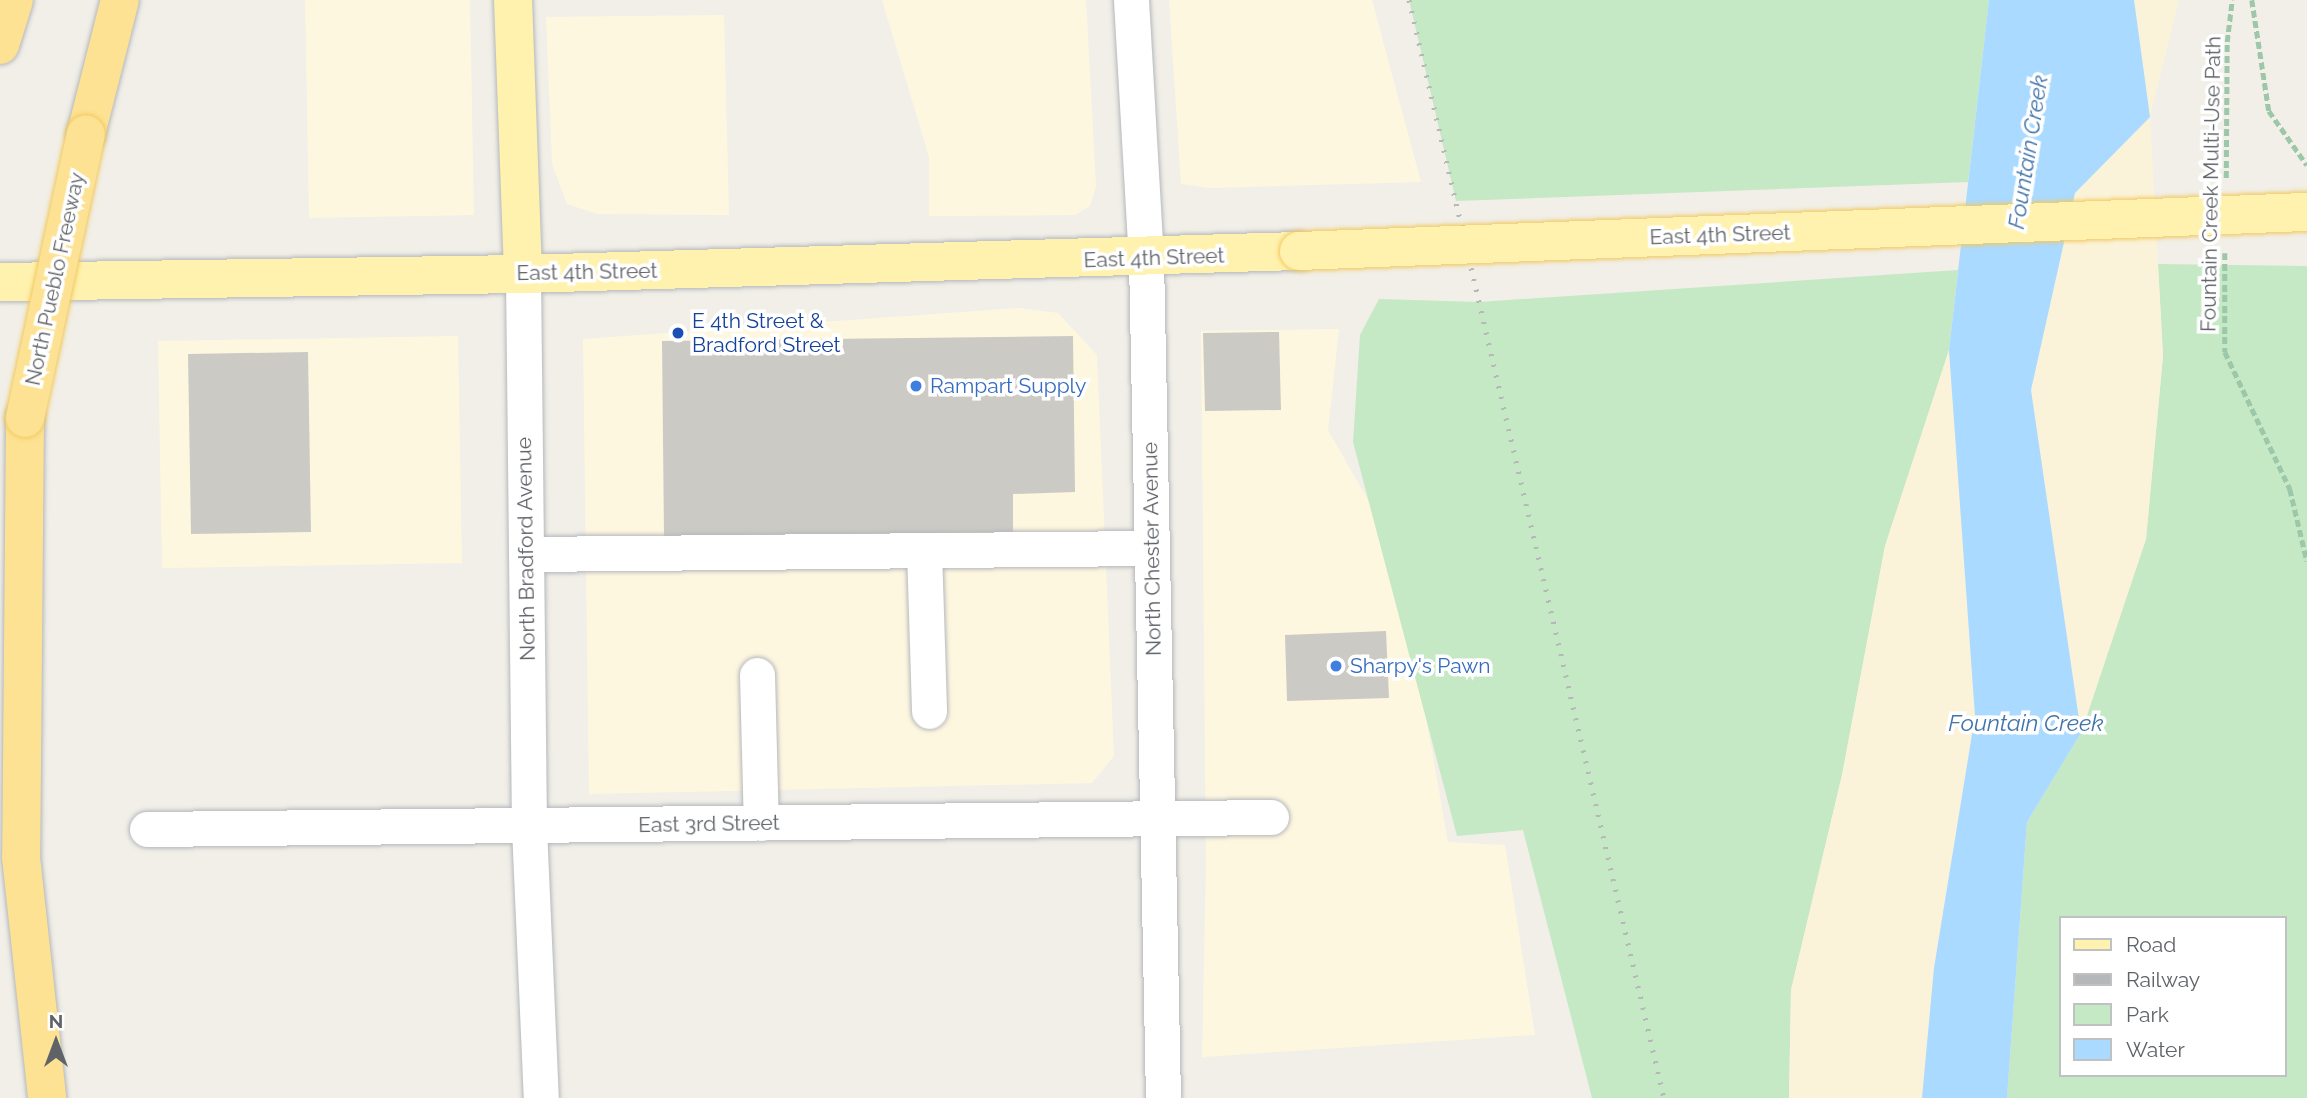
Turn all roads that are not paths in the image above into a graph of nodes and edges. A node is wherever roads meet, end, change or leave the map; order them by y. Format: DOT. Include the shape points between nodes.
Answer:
graph roads {
  1 [pos="14,0"];
  2 [pos="120,0"];
  3 [pos="513,0"];
  4 [pos="1131,0"];
  5 [pos="0,45"];
  6 [pos="2307,212"];
  7 [pos="1146,259"];
  8 [pos="523,274"];
  9 [pos="0,282"];
  10 [pos="25,418"];
  11 [pos="1152,548"];
  12 [pos="924,550"];
  13 [pos="526,554"];
  14 [pos="0,561"];
  15 [pos="757,674"];
  16 [pos="929,711"];
  17 [pos="1158,817"];
  18 [pos="1271,817"];
  19 [pos="761,823"];
  20 [pos="529,827"];
  21 [pos="147,829"];
  22 [pos="47,1098"];
  23 [pos="541,1098"];
  24 [pos="1163,1098"];
  1 -- 5 [label="highway"];
  2 -- 10 [label="highway, North Pueblo Freeway, bridge"];
  3 -- 8 [label="main road, North Bradford Avenue"];
  4 -- 7 [label="street, North Chester Avenue"];
  6 -- 7 [label="main road, East 4th Street, bridge"];
  7 -- 8 [label="main road, East 4th Street"];
  7 -- 11 [label="street, North Chester Avenue"];
  8 -- 9 [label="main road, East 4th Street"];
  8 -- 13 [label="street, North Bradford Avenue"];
  10 -- 14 [label="highway, North Pueblo Freeway"];
  10 -- 22 [label="highway" via="21,857"];
  11 -- 12 [label="street"];
  11 -- 17 [label="street, North Chester Avenue"];
  12 -- 13 [label="street"];
  12 -- 16 [label="street"];
  13 -- 20 [label="street, North Bradford Avenue"];
  15 -- 19 [label="street"];
  17 -- 18 [label="street, East 3rd Street"];
  17 -- 19 [label="street, East 3rd Street"];
  17 -- 24 [label="street, North Chester Avenue"];
  19 -- 20 [label="street, East 3rd Street"];
  20 -- 21 [label="street, East 3rd Street"];
  20 -- 23 [label="street, North Bradford Avenue"];
}
